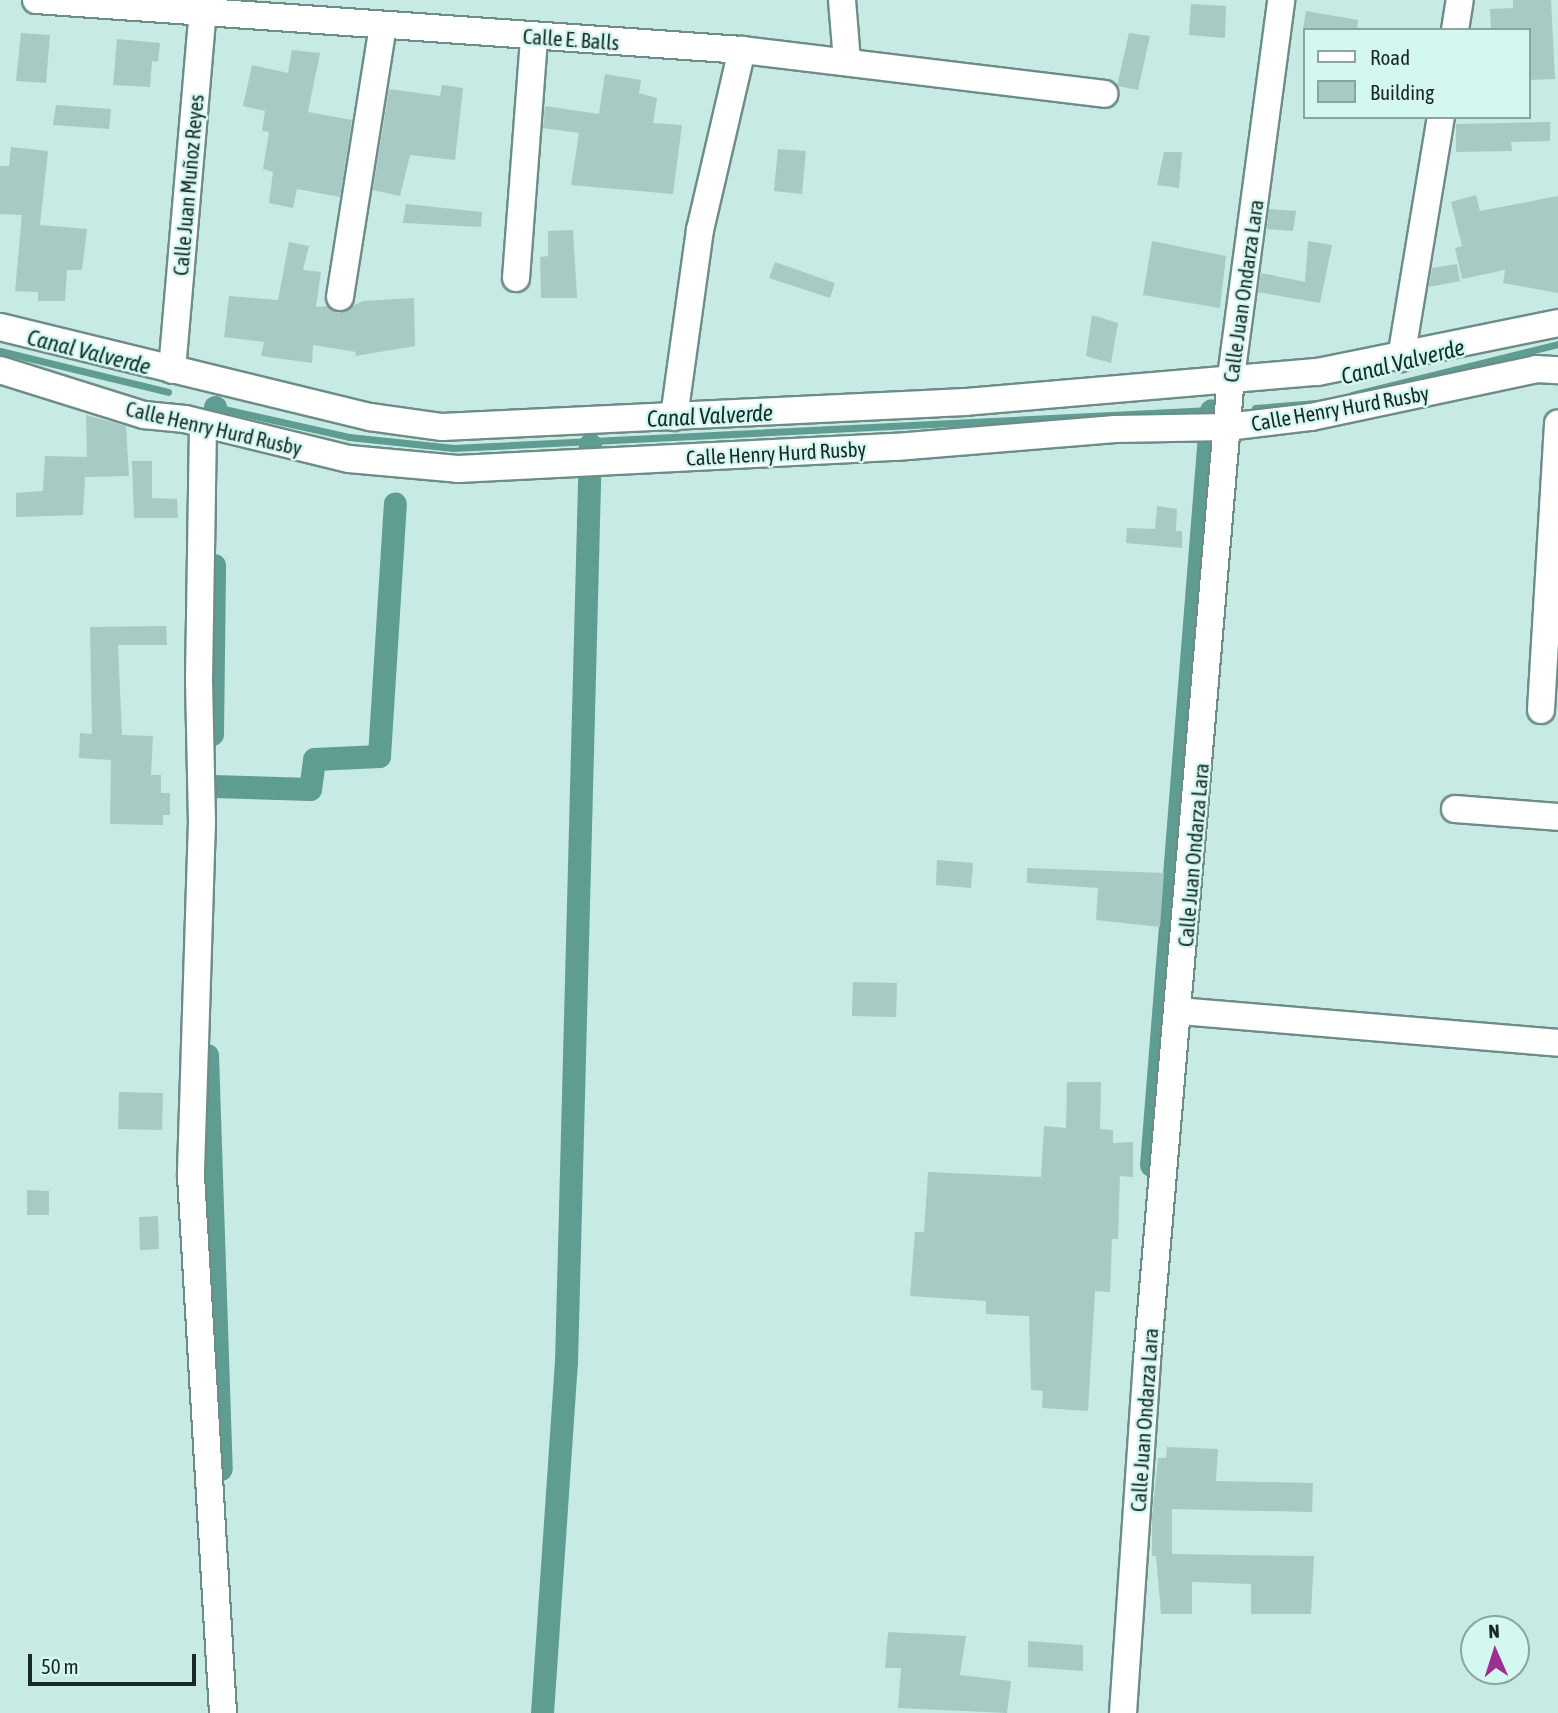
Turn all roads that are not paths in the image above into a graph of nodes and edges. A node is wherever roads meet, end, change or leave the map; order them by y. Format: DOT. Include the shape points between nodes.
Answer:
graph roads {
  1 [pos="36,0"];
  2 [pos="842,0"];
  3 [pos="1281,0"];
  4 [pos="1460,0"];
  5 [pos="203,5"];
  6 [pos="383,25"];
  7 [pos="1455,28"];
  8 [pos="534,37"];
  9 [pos="742,50"];
  10 [pos="847,61"];
  11 [pos="1104,94"];
  12 [pos="1441,119"];
  13 [pos="516,278"];
  14 [pos="340,297"];
  15 [pos="1558,323"];
  16 [pos="0,327"];
  17 [pos="1401,358"];
  18 [pos="0,370"];
  19 [pos="1558,370"];
  20 [pos="183,373"];
  21 [pos="1231,377"];
  22 [pos="674,417"];
  23 [pos="194,422"];
  24 [pos="1558,424"];
  25 [pos="1227,427"];
  26 [pos="1541,710"];
  27 [pos="1455,809"];
  28 [pos="1558,817"];
  29 [pos="1179,1011"];
  30 [pos="1558,1043"];
  31 [pos="223,1713"];
  32 [pos="1123,1713"];
  1 -- 5 [label="street, Calle E. Balls"];
  2 -- 10 [label="street"];
  3 -- 21 [label="street, Calle Juan Ondarza Lara"];
  4 -- 7 [label="street"];
  5 -- 6 [label="street, Calle E. Balls"];
  5 -- 20 [label="street, Calle Juan Muñoz Reyes"];
  6 -- 8 [label="street, Calle E. Balls"];
  6 -- 14 [label="street"];
  8 -- 9 [label="street, Calle E. Balls"];
  8 -- 13 [label="street"];
  9 -- 10 [label="street, Calle E. Balls"];
  9 -- 22 [label="street" via="700,230"];
  10 -- 11 [label="street, Calle E. Balls"];
  12 -- 17 [label="street"];
  15 -- 17 [label="street, Calle Henry Hurd Rusby"];
  16 -- 20 [label="street, Calle Henry Hurd Rusby"];
  17 -- 21 [label="street, Calle Henry Hurd Rusby" via="1318,372"];
  18 -- 23 [label="street, Calle Henry Hurd Rusby" via="144,415"];
  19 -- 25 [label="street, Calle Henry Hurd Rusby" via="1536,369 1311,418"];
  20 -- 22 [label="street, Calle Henry Hurd Rusby" via="370,417 442,427"];
  20 -- 23 [label="street, Calle Juan Muñoz Reyes"];
  21 -- 22 [label="street, Calle Henry Hurd Rusby" via="965,402"];
  21 -- 25 [label="street, Calle Juan Ondarza Lara"];
  23 -- 25 [label="street, Calle Henry Hurd Rusby" via="349,459 458,468 896,447 1115,429"];
  23 -- 31 [label="street, Calle Juan Muñoz Reyes" via="202,821 191,1176"];
  24 -- 26 [label="street"];
  25 -- 29 [label="street, Calle Juan Ondarza Lara"];
  27 -- 28 [label="street"];
  29 -- 30 [label="street"];
  29 -- 32 [label="street, Calle Juan Ondarza Lara" via="1147,1360"];
}
